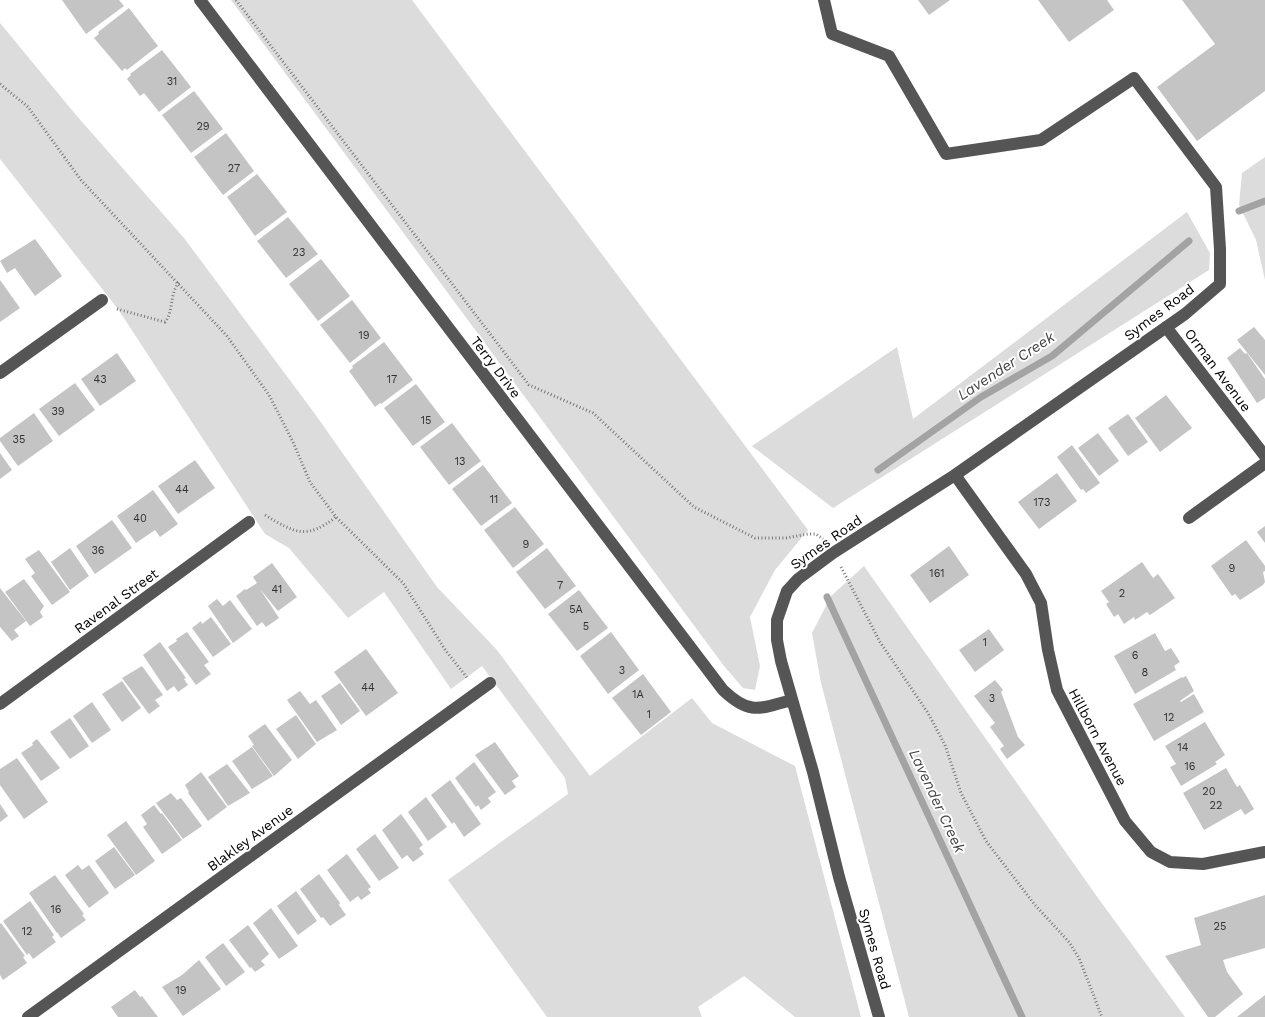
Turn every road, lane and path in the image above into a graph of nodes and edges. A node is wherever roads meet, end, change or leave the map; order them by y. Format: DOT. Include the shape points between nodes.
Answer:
graph roads {
  1 [pos="200,0"];
  2 [pos="236,0"];
  3 [pos="824,0"];
  4 [pos="0,84"];
  5 [pos="178,282"];
  6 [pos="106,302"];
  7 [pos="1166,327"];
  8 [pos="0,373"];
  9 [pos="1265,456"];
  10 [pos="1265,462"];
  11 [pos="955,474"];
  12 [pos="263,514"];
  13 [pos="336,517"];
  14 [pos="1189,518"];
  15 [pos="249,522"];
  16 [pos="827,544"];
  17 [pos="839,563"];
  18 [pos="490,683"];
  19 [pos="478,691"];
  20 [pos="792,700"];
  21 [pos="0,704"];
  22 [pos="1265,852"];
  23 [pos="28,1017"];
  24 [pos="879,1017"];
  25 [pos="1102,1017"];
  1 -- 20 [label="street, Terry Drive" via="723,690 736,703 752,708"];
  2 -- 16 [label="path" via="528,385 593,413 694,507 755,538 816,534"];
  3 -- 7 [label="street, Symes Road" via="832,34 889,56 946,154 1041,140 1134,78 1216,187 1220,284"];
  4 -- 5 [label="path" via="28,108 82,180"];
  5 -- 6 [label="path" via="173,289 169,317 165,322 118,310"];
  5 -- 13 [label="path" via="227,336 268,396 310,482"];
  6 -- 8 [label="street"];
  7 -- 9 [label="street, Orman Avenue"];
  7 -- 11 [label="street, Symes Road"];
  10 -- 14 [label="street"];
  11 -- 20 [label="street, Symes Road" via="833,553 787,591 777,620 777,640"];
  11 -- 22 [label="street, Hillborn Avenue" via="1026,574 1041,602 1057,690 1125,821 1151,852 1170,862 1203,864"];
  12 -- 13 [label="path" via="284,526 311,532"];
  13 -- 19 [label="path" via="403,582 446,651"];
  15 -- 21 [label="street, Ravenal Street"];
  17 -- 25 [label="path" via="880,642 928,713 945,745 961,793 986,841 1069,942 1079,958"];
  18 -- 19 [label="street, Blakley Avenue"];
  19 -- 23 [label="street, Blakley Avenue"];
  20 -- 24 [label="street, Symes Road"];
}
